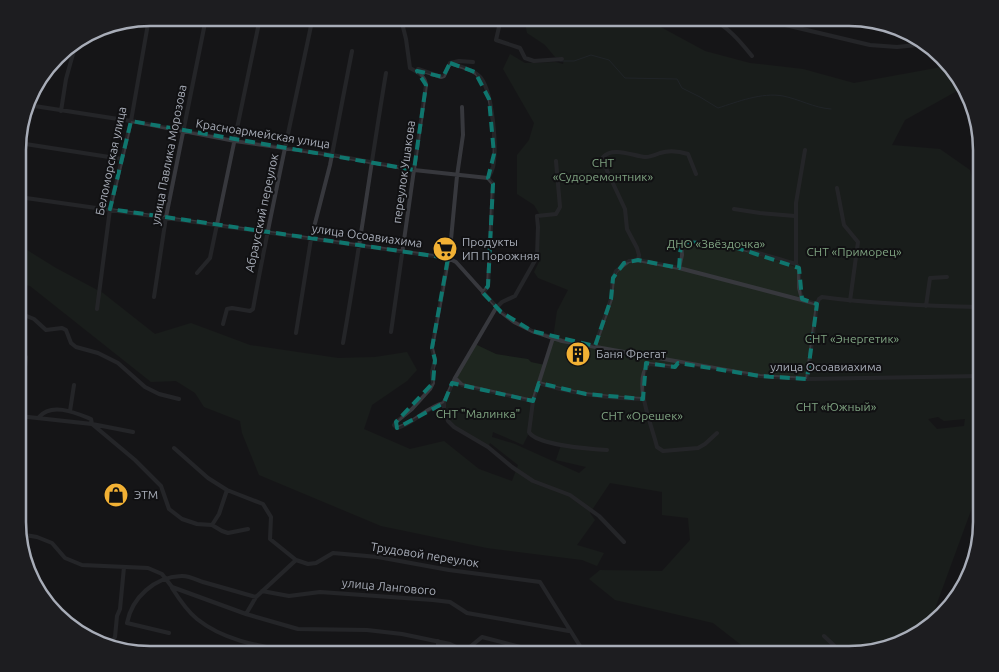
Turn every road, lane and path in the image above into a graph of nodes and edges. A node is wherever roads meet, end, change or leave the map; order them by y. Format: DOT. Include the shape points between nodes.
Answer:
graph roads {
  1 [pos="499,26"];
  2 [pos="725,26"];
  3 [pos="790,26"];
  4 [pos="147,27"];
  5 [pos="205,27"];
  6 [pos="258,27"];
  7 [pos="311,27"];
  8 [pos="403,27"];
  9 [pos="915,45"];
  10 [pos="352,51"];
  11 [pos="73,53"];
  12 [pos="752,56"];
  13 [pos="562,59"];
  14 [pos="473,62"];
  15 [pos="450,63"];
  16 [pos="417,71"];
  17 [pos="386,73"];
  18 [pos="34,107"];
  19 [pos="462,107"];
  20 [pos="61,111"];
  21 [pos="131,121"];
  22 [pos="182,130"];
  23 [pos="235,140"];
  24 [pos="26,144"];
  25 [pos="286,148"];
  26 [pos="805,150"];
  27 [pos="332,155"];
  28 [pos="122,159"];
  29 [pos="556,161"];
  30 [pos="371,162"];
  31 [pos="414,170"];
  32 [pos="696,174"];
  33 [pos="457,176"];
  34 [pos="488,178"];
  35 [pos="837,188"];
  36 [pos="26,198"];
  37 [pos="110,209"];
  38 [pos="734,209"];
  39 [pos="795,216"];
  40 [pos="166,217"];
  41 [pos="216,226"];
  42 [pos="267,232"];
  43 [pos="311,239"];
  44 [pos="360,246"];
  45 [pos="404,252"];
  46 [pos="448,258"];
  47 [pos="638,260"];
  48 [pos="796,264"];
  49 [pos="679,268"];
  50 [pos="197,272"];
  51 [pos="947,276"];
  52 [pos="483,294"];
  53 [pos="154,297"];
  54 [pos="802,299"];
  55 [pos="850,301"];
  56 [pos="817,304"];
  57 [pos="926,306"];
  58 [pos="972,307"];
  59 [pos="496,308"];
  60 [pos="97,309"];
  61 [pos="26,316"];
  62 [pos="223,324"];
  63 [pos="391,332"];
  64 [pos="296,333"];
  65 [pos="553,338"];
  66 [pos="343,343"];
  67 [pos="595,346"];
  68 [pos="678,363"];
  69 [pos="972,376"];
  70 [pos="455,378"];
  71 [pos="807,379"];
  72 [pos="539,383"];
  73 [pos="74,385"];
  74 [pos="179,399"];
  75 [pos="643,400"];
  76 [pos="533,401"];
  77 [pos="444,403"];
  78 [pos="70,411"];
  79 [pos="26,416"];
  80 [pos="39,417"];
  81 [pos="92,424"];
  82 [pos="133,432"];
  83 [pos="717,433"];
  84 [pos="174,448"];
  85 [pos="607,450"];
  86 [pos="227,490"];
  87 [pos="212,525"];
  88 [pos="248,529"];
  89 [pos="27,535"];
  90 [pos="624,542"];
  91 [pos="296,560"];
  92 [pos="124,567"];
  93 [pos="165,579"];
  94 [pos="172,588"];
  95 [pos="262,590"];
  96 [pos="256,597"];
  97 [pos="246,614"];
  98 [pos="570,631"];
  99 [pos="169,633"];
  100 [pos="824,636"];
  101 [pos="113,640"];
  102 [pos="438,641"];
  103 [pos="515,645"];
  104 [pos="579,645"];
  105 [pos="834,645"];
  106 [pos="262,646"];
  107 [pos="438,646"];
  108 [pos="453,646"];
  109 [pos="472,646"];
  1 -- 13 [label="street" via="496,40 520,48 525,58"];
  2 -- 12 [label="street"];
  3 -- 9 [label="street" via="870,45"];
  4 -- 21 [label="street, Беломорская улица"];
  5 -- 22 [label="street, улица Павлика Морозова"];
  6 -- 23 [label="street"];
  7 -- 25 [label="street, Абраусский переулок"];
  8 -- 16 [label="street, переулок Ушакова" via="410,68"];
  10 -- 27 [label="street"];
  11 -- 20 [label="street"];
  14 -- 15 [label="street"];
  15 -- 16 [label="street" via="441,77"];
  15 -- 34 [label="street" via="475,72 486,88 494,128 493,168"];
  16 -- 31 [label="street, переулок Ушакова" via="426,85"];
  17 -- 30 [label="street"];
  18 -- 20 [label="street, Красноармейская улица"];
  19 -- 33 [label="street" via="463,136"];
  20 -- 21 [label="street, Красноармейская улица"];
  21 -- 22 [label="street, Красноармейская улица"];
  21 -- 28 [label="street, Беломорская улица"];
  22 -- 23 [label="street, Красноармейская улица"];
  22 -- 40 [label="street, улица Павлика Морозова"];
  23 -- 25 [label="street, Красноармейская улица"];
  23 -- 41 [label="street"];
  24 -- 28 [label="street"];
  25 -- 27 [label="street, Красноармейская улица"];
  25 -- 42 [label="street, Абраусский переулок"];
  26 -- 39 [label="street"];
  27 -- 30 [label="street, Красноармейская улица"];
  27 -- 43 [label="street"];
  28 -- 37 [label="street, Беломорская улица"];
  29 -- 59 [label="street" via="560,207 556,214 537,216 537,257 515,296"];
  30 -- 31 [label="street, Красноармейская улица"];
  30 -- 44 [label="street"];
  31 -- 33 [label="street, Красноармейская улица"];
  31 -- 45 [label="street, переулок Ушакова"];
  32 -- 47 [label="street" via="688,154 680,151 652,157 616,152 603,156 602,162 625,210 627,229 640,254"];
  33 -- 34 [label="street, Красноармейская улица"];
  33 -- 46 [label="street"];
  34 -- 52 [label="street" via="493,184 488,286"];
  35 -- 55 [label="street" via="844,225 858,242"];
  36 -- 37 [label="street, улица Осоавиахима"];
  37 -- 40 [label="street, улица Осоавиахима"];
  37 -- 60 [label="street, Беломорская улица"];
  38 -- 39 [label="street"];
  39 -- 48 [label="street"];
  40 -- 41 [label="street, улица Осоавиахима"];
  40 -- 53 [label="street, улица Павлика Морозова"];
  41 -- 42 [label="street, улица Осоавиахима"];
  41 -- 50 [label="street" via="210,258"];
  42 -- 43 [label="street, улица Осоавиахима"];
  42 -- 62 [label="street, Абраусский переулок" via="253,309 227,310"];
  43 -- 44 [label="street, улица Осоавиахима"];
  43 -- 64 [label="street"];
  44 -- 45 [label="street, улица Осоавиахима"];
  44 -- 66 [label="street"];
  45 -- 46 [label="street, улица Осоавиахима"];
  45 -- 63 [label="street, переулок Ушакова"];
  46 -- 52 [label="street, улица Осоавиахима" via="456,262"];
  46 -- 77 [label="street" via="432,348 435,360 433,383 394,425 397,428 403,426"];
  47 -- 49 [label="street"];
  47 -- 67 [label="street" via="624,263 616,271 611,299"];
  48 -- 49 [label="street" via="710,241 682,242"];
  48 -- 54 [label="street"];
  49 -- 54 [label="street"];
  51 -- 57 [label="street" via="930,278"];
  52 -- 59 [label="street, улица Осоавиахима"];
  54 -- 56 [label="street"];
  55 -- 56 [label="street" via="822,297"];
  55 -- 57 [label="street"];
  56 -- 71 [label="street"];
  57 -- 58 [label="street"];
  59 -- 65 [label="street, улица Осоавиахима" via="514,322"];
  59 -- 70 [label="street"];
  61 -- 74 [label="street" via="46,330 66,330 76,347 98,353 118,364 145,387"];
  65 -- 67 [label="street, улица Осоавиахима"];
  65 -- 72 [label="street"];
  67 -- 68 [label="street, улица Осоавиахима"];
  68 -- 71 [label="street, улица Осоавиахима" via="760,376"];
  68 -- 75 [label="street" via="675,367 649,364 645,368"];
  69 -- 71 [label="street, улица Осоавиахима"];
  70 -- 76 [label="street" via="462,385"];
  70 -- 77 [label="street"];
  72 -- 75 [label="street" via="586,394"];
  72 -- 76 [label="street"];
  73 -- 78 [label="street"];
  75 -- 83 [label="street" via="659,450 698,448"];
  76 -- 85 [label="street" via="529,432 536,439"];
  77 -- 90 [label="street" via="448,421 454,427 533,481 570,495 600,516"];
  78 -- 80 [label="street" via="49,410"];
  78 -- 81 [label="street" via="92,419"];
  79 -- 80 [label="street"];
  80 -- 81 [label="street"];
  81 -- 82 [label="street"];
  81 -- 87 [label="street" via="161,486 169,509 182,519"];
  84 -- 86 [label="street"];
  86 -- 87 [label="street"];
  86 -- 91 [label="street" via="263,504 271,517 270,539"];
  87 -- 88 [label="street" via="228,533"];
  89 -- 92 [label="street" via="52,543 74,563"];
  91 -- 95 [label="street"];
  91 -- 98 [label="street, Трудовой переулок" via="316,563 333,553 378,557 540,582"];
  92 -- 93 [label="street" via="148,568 162,574"];
  92 -- 101 [label="street" via="116,637"];
  93 -- 94 [label="street"];
  93 -- 96 [label="street" via="182,576"];
  93 -- 99 [label="street" via="154,583 140,596 127,623"];
  94 -- 97 [label="street"];
  94 -- 106 [label="street" via="196,618 242,642"];
  95 -- 96 [label="street"];
  95 -- 98 [label="street, улица Лангового" via="290,596 320,592 450,602 467,613"];
  96 -- 97 [label="street"];
  97 -- 102 [label="street" via="298,629 367,630"];
  98 -- 104 [label="street, Трудовой переулок"];
  100 -- 105 [label="street"];
  102 -- 107 [label="street"];
  102 -- 108 [label="street"];
  103 -- 109 [label="street" via="482,637"];
}
